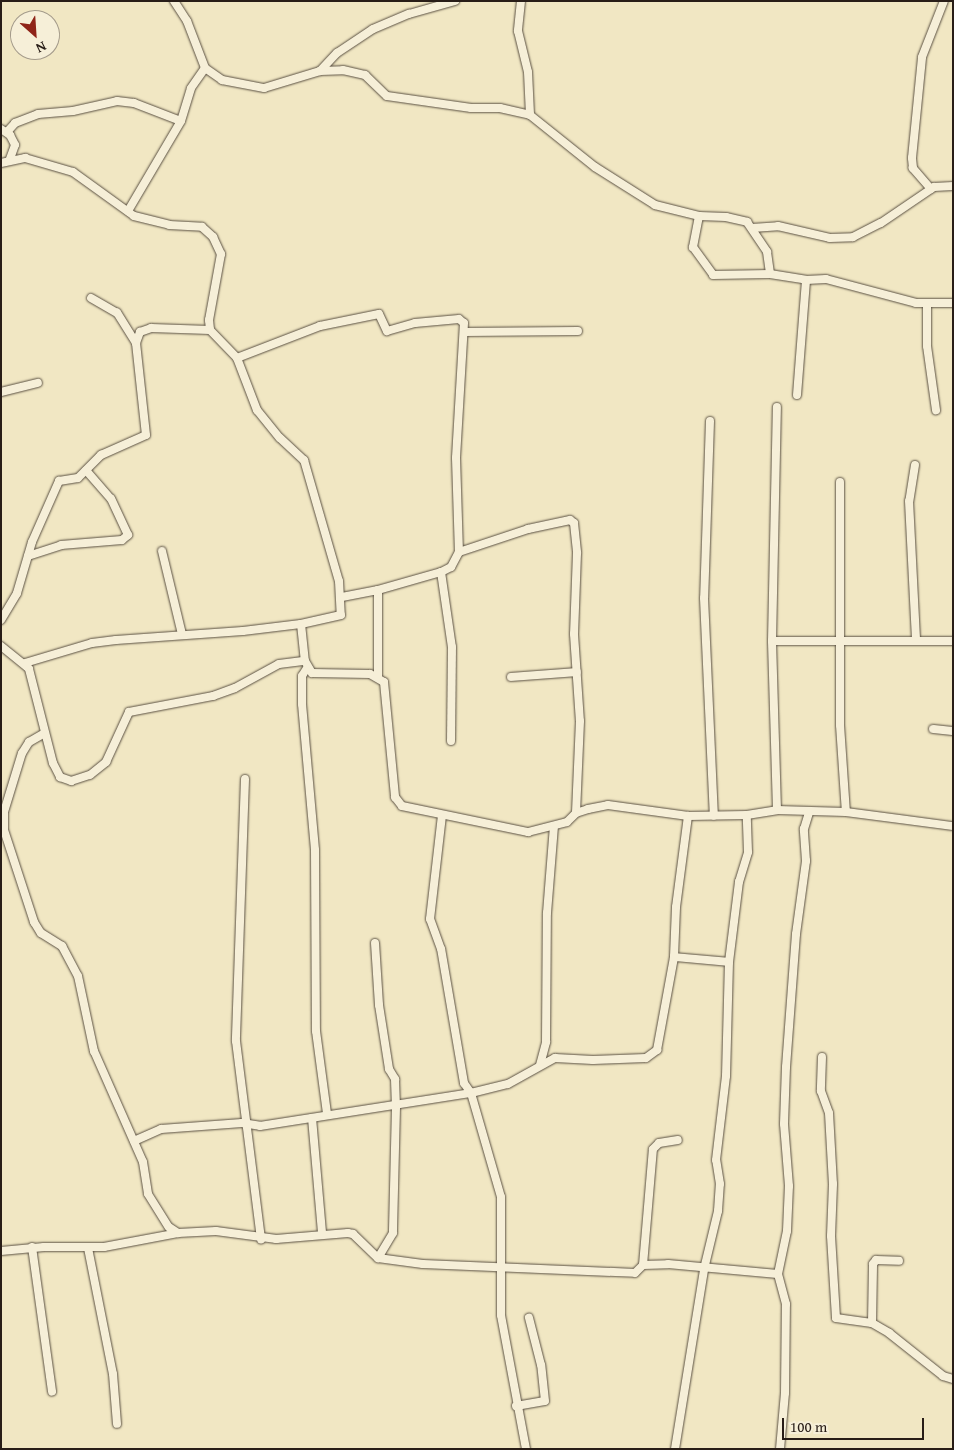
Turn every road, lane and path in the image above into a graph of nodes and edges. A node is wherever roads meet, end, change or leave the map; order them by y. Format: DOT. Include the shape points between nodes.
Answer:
graph roads {
  1 [pos="174,1"];
  2 [pos="455,1"];
  3 [pos="521,1"];
  4 [pos="944,1"];
  5 [pos="205,68"];
  6 [pos="320,71"];
  7 [pos="530,115"];
  8 [pos="181,121"];
  9 [pos="4,130"];
  10 [pos="15,145"];
  11 [pos="25,158"];
  12 [pos="10,159"];
  13 [pos="1,163"];
  14 [pos="953,186"];
  15 [pos="931,189"];
  16 [pos="128,211"];
  17 [pos="699,216"];
  18 [pos="752,228"];
  19 [pos="770,274"];
  20 [pos="806,280"];
  21 [pos="91,298"];
  22 [pos="953,303"];
  23 [pos="927,304"];
  24 [pos="210,330"];
  25 [pos="578,331"];
  26 [pos="464,332"];
  27 [pos="136,343"];
  28 [pos="237,358"];
  29 [pos="38,383"];
  30 [pos="1,392"];
  31 [pos="798,395"];
  32 [pos="777,407"];
  33 [pos="936,410"];
  34 [pos="710,421"];
  35 [pos="915,465"];
  36 [pos="86,470"];
  37 [pos="840,482"];
  38 [pos="162,551"];
  39 [pos="459,552"];
  40 [pos="28,556"];
  41 [pos="441,572"];
  42 [pos="378,590"];
  43 [pos="341,597"];
  44 [pos="1,620"];
  45 [pos="301,624"];
  46 [pos="182,634"];
  47 [pos="772,641"];
  48 [pos="953,641"];
  49 [pos="840,642"];
  50 [pos="916,642"];
  51 [pos="1,646"];
  52 [pos="25,664"];
  53 [pos="306,664"];
  54 [pos="577,672"];
  55 [pos="378,677"];
  56 [pos="511,677"];
  57 [pos="933,729"];
  58 [pos="953,731"];
  59 [pos="43,734"];
  60 [pos="451,741"];
  61 [pos="245,779"];
  62 [pos="776,810"];
  63 [pos="3,812"];
  64 [pos="846,812"];
  65 [pos="576,813"];
  66 [pos="809,813"];
  67 [pos="746,815"];
  68 [pos="442,816"];
  69 [pos="688,816"];
  70 [pos="714,816"];
  71 [pos="554,826"];
  72 [pos="953,826"];
  73 [pos="375,943"];
  74 [pos="674,957"];
  75 [pos="728,962"];
  76 [pos="822,1057"];
  77 [pos="540,1065"];
  78 [pos="471,1093"];
  79 [pos="396,1107"];
  80 [pos="327,1114"];
  81 [pos="312,1118"];
  82 [pos="246,1126"];
  83 [pos="678,1140"];
  84 [pos="134,1141"];
  85 [pos="178,1233"];
  86 [pos="322,1233"];
  87 [pos="261,1239"];
  88 [pos="32,1248"];
  89 [pos="88,1248"];
  90 [pos="1,1251"];
  91 [pos="378,1258"];
  92 [pos="899,1261"];
  93 [pos="643,1265"];
  94 [pos="500,1269"];
  95 [pos="704,1269"];
  96 [pos="778,1274"];
  97 [pos="529,1318"];
  98 [pos="872,1323"];
  99 [pos="953,1379"];
  100 [pos="52,1392"];
  101 [pos="516,1406"];
  102 [pos="117,1424"];
  103 [pos="526,1449"];
  104 [pos="675,1449"];
  105 [pos="780,1449"];
  1 -- 5 [label="street" via="187,21"];
  2 -- 6 [label="street" via="409,14 373,29 337,53"];
  3 -- 7 [label="street" via="518,31 528,72"];
  4 -- 15 [label="street" via="922,57 912,158 913,168"];
  5 -- 6 [label="street" via="230,83 264,88"];
  5 -- 8 [label="street" via="191,88"];
  6 -- 7 [label="street" via="344,70 366,75 391,97 472,108 500,108"];
  7 -- 17 [label="street" via="595,167 647,200"];
  8 -- 9 [label="street" via="134,103 117,101 73,111 53,110"];
  8 -- 16 [label="street"];
  9 -- 10 [label="street"];
  10 -- 11 [label="street"];
  10 -- 12 [label="street"];
  11 -- 12 [label="street"];
  11 -- 16 [label="street" via="73,172"];
  12 -- 13 [label="street"];
  14 -- 15 [label="street" via="939,185"];
  15 -- 18 [label="street" via="881,223 853,237 830,238 778,226"];
  16 -- 24 [label="street" via="168,225 202,227 214,236 221,254"];
  17 -- 18 [label="street" via="731,218"];
  17 -- 19 [label="street" via="693,247 708,272 713,275"];
  18 -- 19 [label="street" via="767,252"];
  19 -- 20 [label="street"];
  20 -- 23 [label="street" via="831,280 860,291"];
  20 -- 31 [label="street"];
  21 -- 27 [label="street" via="117,313"];
  22 -- 23 [label="street"];
  23 -- 33 [label="street" via="927,346"];
  24 -- 27 [label="street" via="151,328 140,332"];
  24 -- 28 [label="street"];
  25 -- 26 [label="street"];
  26 -- 28 [label="street" via="461,319 415,322 387,331 379,314 320,326"];
  26 -- 39 [label="street" via="456,458"];
  27 -- 36 [label="street" via="146,435 101,455"];
  28 -- 43 [label="street" via="257,410 305,462 332,548"];
  29 -- 30 [label="street"];
  32 -- 47 [label="street"];
  34 -- 70 [label="street" via="704,581"];
  35 -- 50 [label="street" via="909,501"];
  36 -- 40 [label="street" via="78,478 59,481"];
  36 -- 40 [label="street" via="111,499 128,535 122,540 61,545"];
  37 -- 49 [label="street"];
  38 -- 46 [label="street"];
  39 -- 41 [label="street" via="451,567"];
  39 -- 54 [label="street" via="528,529 573,522 577,553 574,634"];
  40 -- 44 [label="street" via="17,593"];
  41 -- 42 [label="street"];
  41 -- 60 [label="street" via="452,647"];
  42 -- 43 [label="street"];
  42 -- 55 [label="street"];
  43 -- 45 [label="street" via="340,615"];
  45 -- 46 [label="street"];
  45 -- 53 [label="street"];
  46 -- 52 [label="street" via="92,643"];
  47 -- 49 [label="street"];
  47 -- 62 [label="street"];
  48 -- 50 [label="street"];
  49 -- 50 [label="street"];
  49 -- 64 [label="street" via="840,725"];
  51 -- 52 [label="street"];
  52 -- 59 [label="street" via="36,690"];
  53 -- 55 [label="street" via="316,674"];
  53 -- 59 [label="street" via="279,664 213,696 129,712 106,762 78,780 60,777"];
  53 -- 80 [label="street" via="302,704 315,850 316,1031"];
  54 -- 56 [label="street"];
  54 -- 65 [label="street" via="580,721"];
  55 -- 68 [label="street" via="386,687 397,802"];
  57 -- 58 [label="street"];
  59 -- 63 [label="street" via="26,744"];
  61 -- 82 [label="street" via="236,1041"];
  62 -- 66 [label="street"];
  62 -- 67 [label="street"];
  63 -- 84 [label="street" via="4,830 34,922 41,933 62,946 78,976 94,1051"];
  64 -- 66 [label="street"];
  64 -- 72 [label="street"];
  65 -- 69 [label="street" via="608,805"];
  65 -- 71 [label="street" via="567,822"];
  66 -- 96 [label="street" via="804,829 806,862 796,934 786,1067 787,1231"];
  67 -- 70 [label="street"];
  67 -- 75 [label="street" via="748,852 739,882"];
  68 -- 71 [label="street" via="523,832 537,832 546,826"];
  68 -- 78 [label="street" via="430,920 441,949 464,1083"];
  69 -- 70 [label="street"];
  69 -- 74 [label="street" via="676,907"];
  71 -- 77 [label="street" via="547,913 546,1042"];
  73 -- 79 [label="street" via="379,1005 389,1069 395,1079"];
  74 -- 75 [label="street"];
  74 -- 77 [label="street" via="657,1050 646,1058 555,1058"];
  75 -- 95 [label="street" via="726,1076 716,1160 720,1198"];
  76 -- 98 [label="street" via="821,1091 828,1113 833,1184 831,1236 836,1318"];
  77 -- 78 [label="street" via="508,1084"];
  78 -- 79 [label="street"];
  78 -- 94 [label="street" via="501,1197"];
  79 -- 80 [label="street"];
  79 -- 91 [label="street" via="393,1233"];
  80 -- 81 [label="street"];
  81 -- 82 [label="street"];
  81 -- 86 [label="street"];
  82 -- 84 [label="street" via="242,1122 161,1129"];
  82 -- 87 [label="street"];
  83 -- 93 [label="street" via="659,1143 653,1149"];
  84 -- 85 [label="street" via="143,1162 148,1194 169,1227"];
  85 -- 87 [label="street" via="216,1231"];
  85 -- 89 [label="street"];
  86 -- 87 [label="street"];
  86 -- 91 [label="street" via="353,1234"];
  88 -- 89 [label="street"];
  88 -- 90 [label="street"];
  88 -- 100 [label="street"];
  89 -- 102 [label="street" via="113,1374"];
  91 -- 94 [label="street"];
  92 -- 98 [label="street" via="876,1260 873,1264"];
  93 -- 94 [label="street" via="636,1273"];
  93 -- 95 [label="street" via="668,1264"];
  94 -- 101 [label="street" via="501,1315"];
  95 -- 96 [label="street"];
  95 -- 104 [label="street"];
  96 -- 105 [label="street" via="786,1304 785,1393"];
  97 -- 101 [label="street" via="541,1365 545,1401"];
  98 -- 99 [label="street" via="943,1376"];
  101 -- 103 [label="street"];
}
